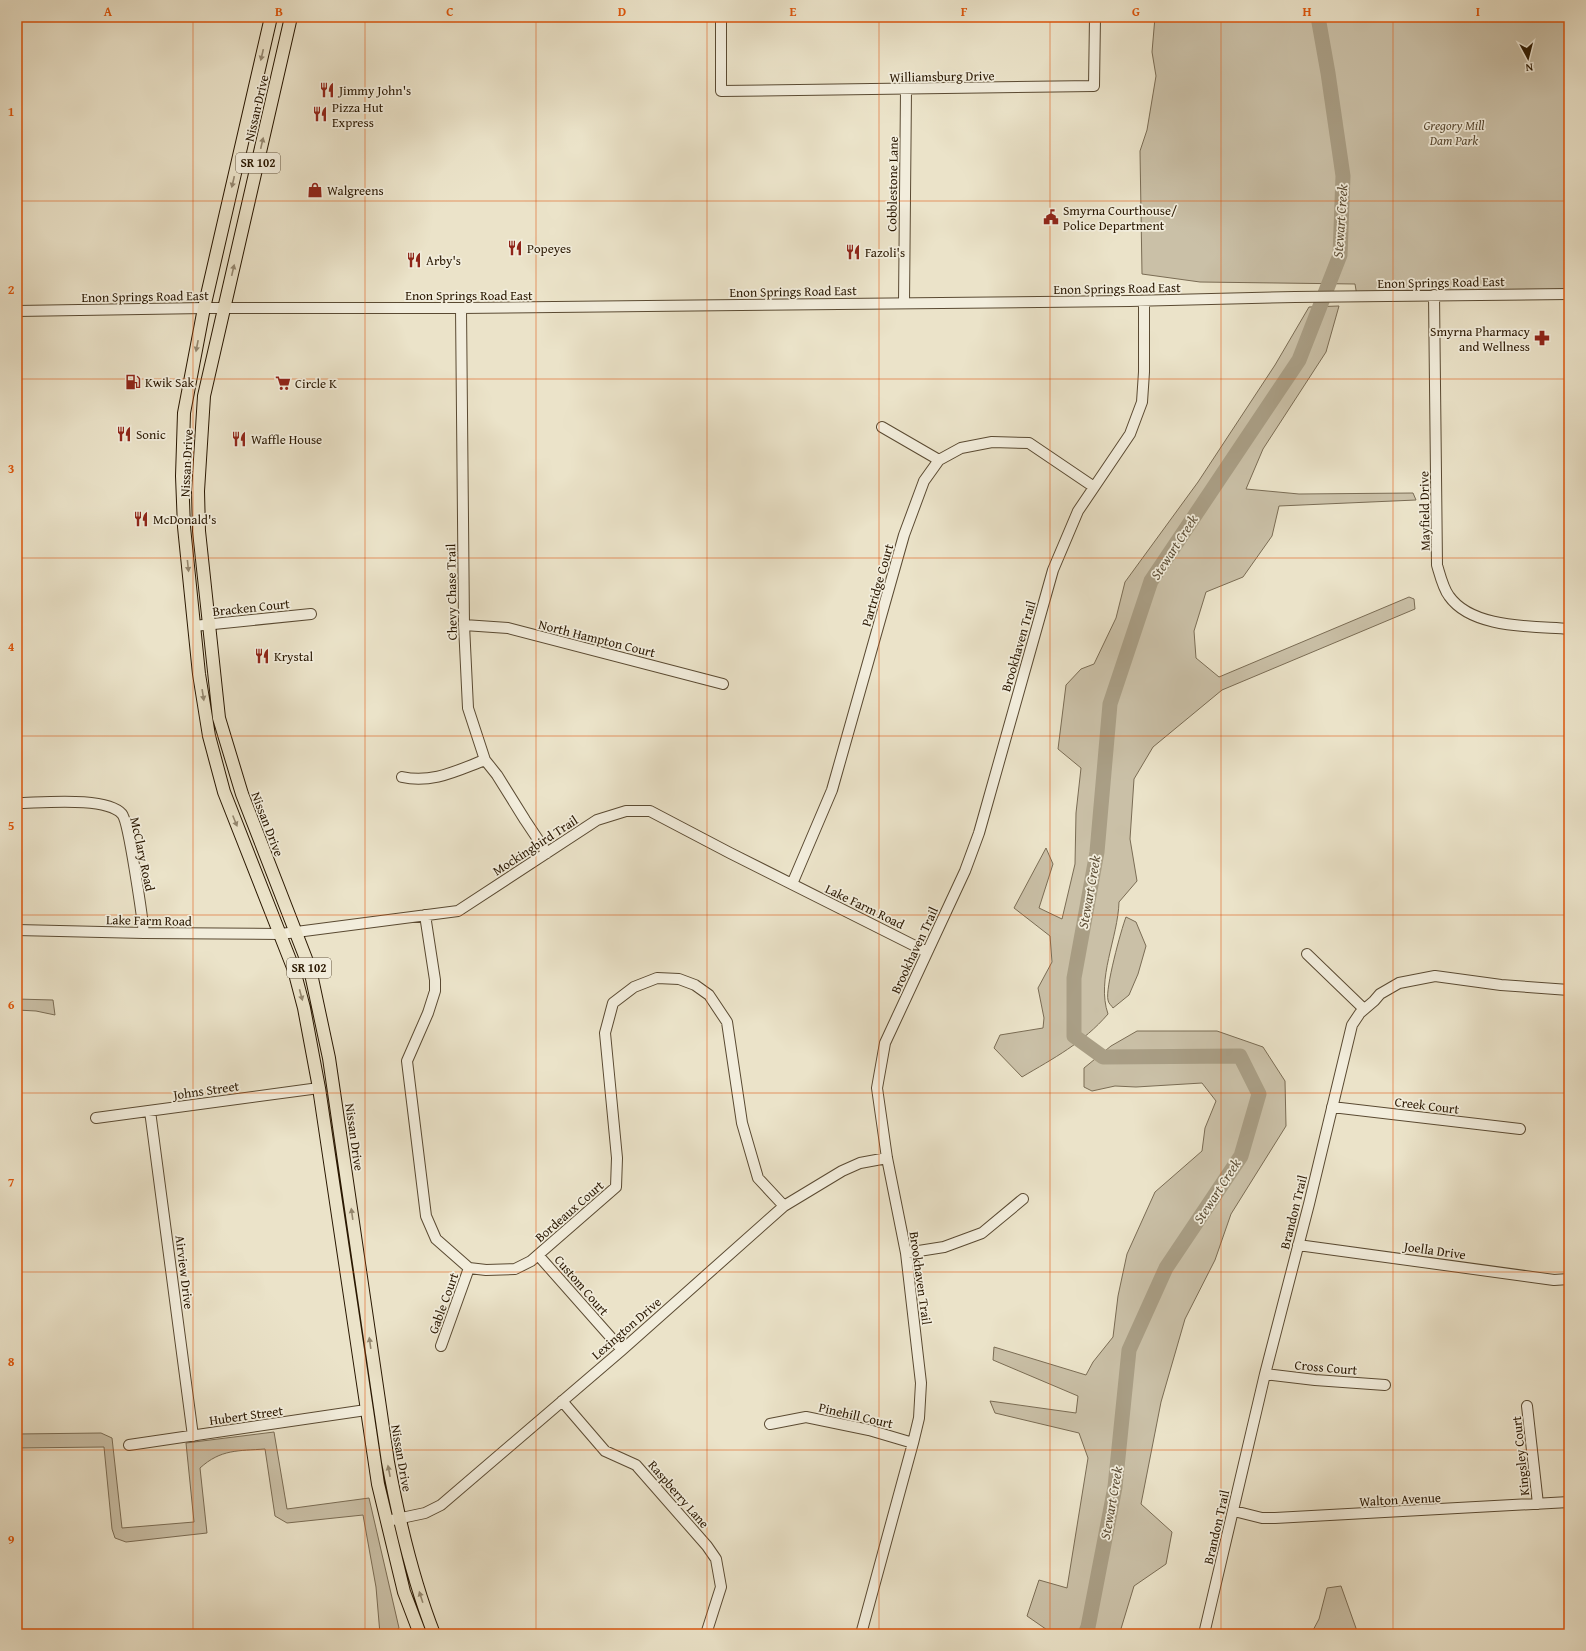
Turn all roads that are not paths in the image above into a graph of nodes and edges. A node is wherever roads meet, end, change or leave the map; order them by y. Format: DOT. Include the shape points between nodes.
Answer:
graph roads {
  1 [pos="271,17"];
  2 [pos="291,17"];
  3 [pos="721,17"];
  4 [pos="1095,17"];
  5 [pos="906,90"];
  6 [pos="1569,294"];
  7 [pos="1434,295"];
  8 [pos="1144,301"];
  9 [pos="904,303"];
  10 [pos="204,308"];
  11 [pos="224,308"];
  12 [pos="461,308"];
  13 [pos="17,311"];
  14 [pos="882,427"];
  15 [pos="939,460"];
  16 [pos="1094,487"];
  17 [pos="311,614"];
  18 [pos="209,625"];
  19 [pos="194,626"];
  20 [pos="464,626"];
  21 [pos="1569,629"];
  22 [pos="723,684"];
  23 [pos="485,760"];
  24 [pos="402,777"];
  25 [pos="17,803"];
  26 [pos="547,853"];
  27 [pos="792,884"];
  28 [pos="425,915"];
  29 [pos="17,930"];
  30 [pos="295,932"];
  31 [pos="144,933"];
  32 [pos="281,934"];
  33 [pos="927,952"];
  34 [pos="1308,954"];
  35 [pos="1569,990"];
  36 [pos="1364,1009"];
  37 [pos="319,1088"];
  38 [pos="1332,1107"];
  39 [pos="150,1111"];
  40 [pos="96,1118"];
  41 [pos="1520,1129"];
  42 [pos="888,1158"];
  43 [pos="1023,1199"];
  44 [pos="784,1206"];
  45 [pos="1298,1246"];
  46 [pos="906,1253"];
  47 [pos="538,1255"];
  48 [pos="469,1268"];
  49 [pos="1569,1279"];
  50 [pos="440,1346"];
  51 [pos="622,1350"];
  52 [pos="1265,1374"];
  53 [pos="1385,1385"];
  54 [pos="562,1401"];
  55 [pos="1527,1406"];
  56 [pos="366,1410"];
  57 [pos="770,1424"];
  58 [pos="193,1436"];
  59 [pos="913,1443"];
  60 [pos="129,1445"];
  61 [pos="1569,1502"];
  62 [pos="1538,1504"];
  63 [pos="1234,1511"];
  64 [pos="399,1519"];
  65 [pos="386,1521"];
  66 [pos="420,1634"];
  67 [pos="434,1634"];
  68 [pos="706,1634"];
  69 [pos="861,1634"];
  70 [pos="1204,1634"];
  1 -- 10 [label="main road, Nissan Drive / SR 102, one-way"];
  11 -- 2 [label="main road, Nissan Drive / SR 102, one-way"];
  3 -- 5 [label="street, Williamsburg Drive" via="721,91"];
  4 -- 5 [label="street, Williamsburg Drive" via="1094,86"];
  5 -- 9 [label="street, Cobblestone Lane"];
  6 -- 7 [label="street, Enon Springs Road East"];
  7 -- 8 [label="street, Enon Springs Road East"];
  7 -- 21 [label="street, Mayfield Drive" via="1437,565 1442,582 1452,600 1476,617 1504,624"];
  8 -- 9 [label="street, Enon Springs Road East"];
  8 -- 16 [label="street, Brookhaven Trail" via="1142,402 1130,434"];
  9 -- 12 [label="street, Enon Springs Road East"];
  10 -- 11 [label="street, Enon Springs Road East"];
  10 -- 13 [label="street, Enon Springs Road East"];
  10 -- 19 [label="main road, Nissan Drive / SR 102, one-way" via="184,413 182,469 184,528"];
  11 -- 12 [label="street, Enon Springs Road East"];
  11 -- 18 [label="main road, Nissan Drive / SR 102" via="204,396 197,482 199,531"];
  12 -- 20 [label="street, Chevy Chase Trail"];
  14 -- 15 [label="street"];
  15 -- 16 [label="street, Partridge Court" via="961,448 992,442 1029,443"];
  15 -- 27 [label="street, Partridge Court" via="924,481 904,535 832,790"];
  16 -- 33 [label="street, Brookhaven Trail" via="1078,511 1053,570 979,833"];
  17 -- 18 [label="street, Bracken Court"];
  18 -- 19 [label="street, Bracken Court"];
  18 -- 30 [label="main road, Nissan Drive / SR 102" via="219,718 242,794"];
  19 -- 32 [label="main road, Nissan Drive / SR 102, one-way" via="209,736 224,792"];
  20 -- 22 [label="street, North Hampton Court" via="508,628"];
  20 -- 23 [label="street, Chevy Chase Trail" via="468,708"];
  23 -- 24 [label="street" via="442,777"];
  23 -- 26 [label="street, Chevy Chase Trail"];
  25 -- 31 [label="street, McClary Road" via="86,802 111,807 121,813 132,857"];
  26 -- 27 [label="street, Mockingbird Trail" via="596,820 626,811 650,811"];
  26 -- 28 [label="street, Mockingbird Trail" via="458,911"];
  27 -- 33 [label="street, Lake Farm Road"];
  28 -- 30 [label="street, Mockingbird Trail"];
  28 -- 48 [label="street" via="435,990 407,1061 425,1208 436,1239"];
  29 -- 31 [label="street, Lake Farm Road"];
  30 -- 32 [label="street, Mockingbird Trail"];
  64 -- 30 [label="main road, Nissan Drive / SR 102, one-way" via="388,1462 329,1058 310,968"];
  31 -- 32 [label="street, Lake Farm Road"];
  32 -- 37 [label="main road, Nissan Drive / SR 102, one-way" via="304,1008"];
  33 -- 42 [label="street, Brookhaven Trail" via="885,1043 877,1088"];
  34 -- 36 [label="street"];
  35 -- 36 [label="street, Brandon Trail" via="1501,985 1435,976 1399,983 1380,994"];
  36 -- 38 [label="street, Brandon Trail" via="1352,1025"];
  37 -- 39 [label="street, Johns Street"];
  37 -- 56 [label="main road, Nissan Drive / SR 102"];
  38 -- 41 [label="street, Creek Court"];
  38 -- 45 [label="street, Brandon Trail"];
  39 -- 40 [label="street, Johns Street"];
  39 -- 58 [label="street, Airview Drive"];
  42 -- 44 [label="street, Lexington Drive" via="860,1163 842,1171"];
  42 -- 46 [label="street, Brookhaven Trail"];
  43 -- 46 [label="street" via="982,1233 944,1247"];
  44 -- 47 [label="street, Bordeaux Court" via="758,1178 742,1123 727,1022 709,994 695,985 678,979 657,978 634,987 613,1003 605,1033 617,1158 616,1187"];
  44 -- 51 [label="street, Lexington Drive"];
  45 -- 49 [label="street, Joella Drive" via="1554,1280"];
  45 -- 52 [label="street, Brandon Trail"];
  46 -- 59 [label="street, Brookhaven Trail" via="922,1383 919,1418"];
  47 -- 48 [label="street, Bordeaux Court" via="514,1269"];
  47 -- 51 [label="street, Custom Court"];
  48 -- 50 [label="street, Gable Court"];
  51 -- 54 [label="street, Lexington Drive"];
  52 -- 53 [label="street, Cross Court"];
  52 -- 63 [label="street, Brandon Trail"];
  54 -- 64 [label="street, Lexington Drive" via="441,1505 426,1513"];
  54 -- 68 [label="street, Raspberry Lane" via="604,1451 636,1465 716,1559 721,1587"];
  55 -- 62 [label="street, Kingsley Court"];
  56 -- 58 [label="street, Hubert Street"];
  56 -- 65 [label="main road, Nissan Drive / SR 102"];
  57 -- 59 [label="street, Pinehill Court" via="806,1416"];
  58 -- 60 [label="street, Hubert Street"];
  59 -- 69 [label="street, Brookhaven Trail"];
  61 -- 62 [label="street, Walton Avenue"];
  62 -- 63 [label="street, Walton Avenue" via="1275,1518 1262,1518"];
  63 -- 70 [label="street, Brandon Trail"];
  64 -- 65 [label="street, Lexington Drive"];
  67 -- 64 [label="main road, Nissan Drive / SR 102, one-way" via="413,1572"];
  65 -- 66 [label="main road, Nissan Drive / SR 102" via="404,1592"];
}
